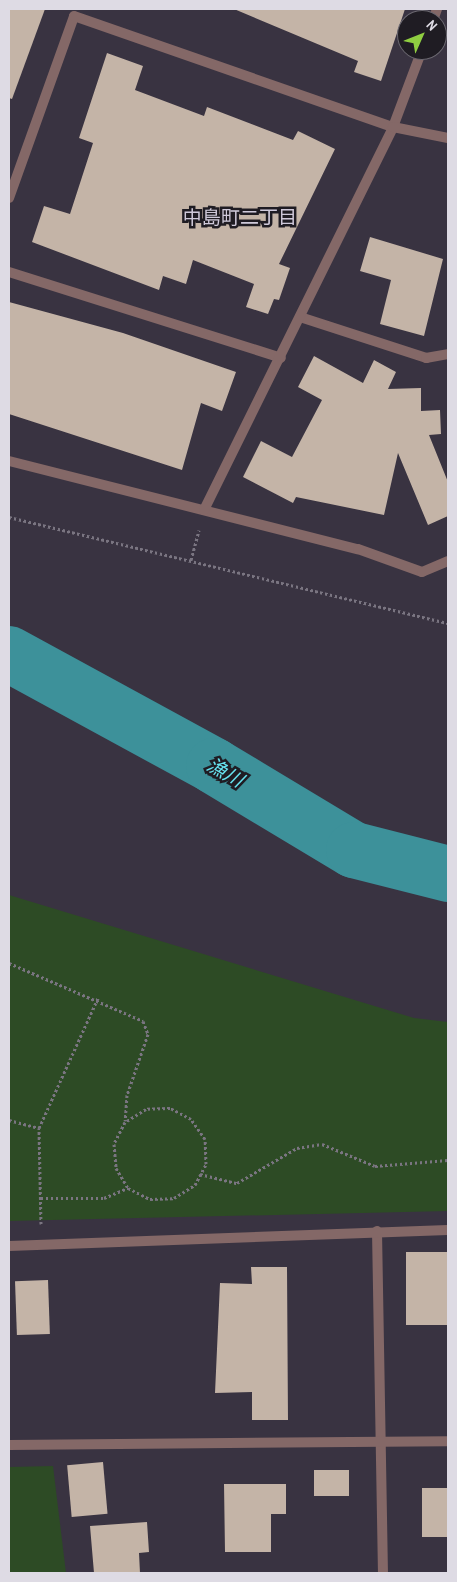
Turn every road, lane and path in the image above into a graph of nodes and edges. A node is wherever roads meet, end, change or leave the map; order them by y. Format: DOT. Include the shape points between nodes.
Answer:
graph roads {
  1 [pos="418,60"];
  2 [pos="393,127"];
  3 [pos="448,138"];
  4 [pos="9,198"];
  5 [pos="9,272"];
  6 [pos="300,317"];
  7 [pos="448,354"];
  8 [pos="281,358"];
  9 [pos="9,461"];
  10 [pos="204,510"];
  11 [pos="9,517"];
  12 [pos="191,560"];
  13 [pos="448,561"];
  14 [pos="448,623"];
  15 [pos="9,963"];
  16 [pos="98,998"];
  17 [pos="9,1120"];
  18 [pos="125,1122"];
  19 [pos="39,1128"];
  20 [pos="448,1160"];
  21 [pos="200,1174"];
  22 [pos="128,1188"];
  23 [pos="41,1198"];
  24 [pos="448,1230"];
  25 [pos="377,1231"];
  26 [pos="41,1245"];
  27 [pos="9,1246"];
  28 [pos="448,1441"];
  29 [pos="382,1442"];
  30 [pos="9,1445"];
  31 [pos="383,1573"];
  1 -- 2 [label="street"];
  2 -- 3 [label="street"];
  2 -- 4 [label="street" via="74,16"];
  2 -- 6 [label="street"];
  5 -- 8 [label="street"];
  6 -- 7 [label="street" via="426,358"];
  6 -- 8 [label="street"];
  8 -- 10 [label="street"];
  9 -- 10 [label="street"];
  10 -- 12 [label="path"];
  10 -- 13 [label="street" via="358,550 422,572"];
  11 -- 12 [label="path"];
  12 -- 14 [label="path"];
  15 -- 16 [label="path"];
  16 -- 18 [label="path" via="143,1021 148,1034 127,1094"];
  16 -- 19 [label="path"];
  17 -- 19 [label="path"];
  18 -- 21 [label="path" via="146,1109 170,1108 191,1119 205,1139 206,1164"];
  18 -- 22 [label="path" via="114,1144 116,1168"];
  19 -- 23 [label="path"];
  20 -- 21 [label="path" via="376,1166 322,1144 297,1148 237,1183"];
  21 -- 22 [label="path" via="195,1185 174,1198 150,1199"];
  22 -- 23 [label="path" via="104,1198"];
  23 -- 26 [label="path"];
  24 -- 25 [label="street"];
  25 -- 26 [label="street"];
  25 -- 29 [label="street"];
  26 -- 27 [label="street"];
  28 -- 29 [label="street"];
  29 -- 30 [label="street"];
  29 -- 31 [label="street"];
}
